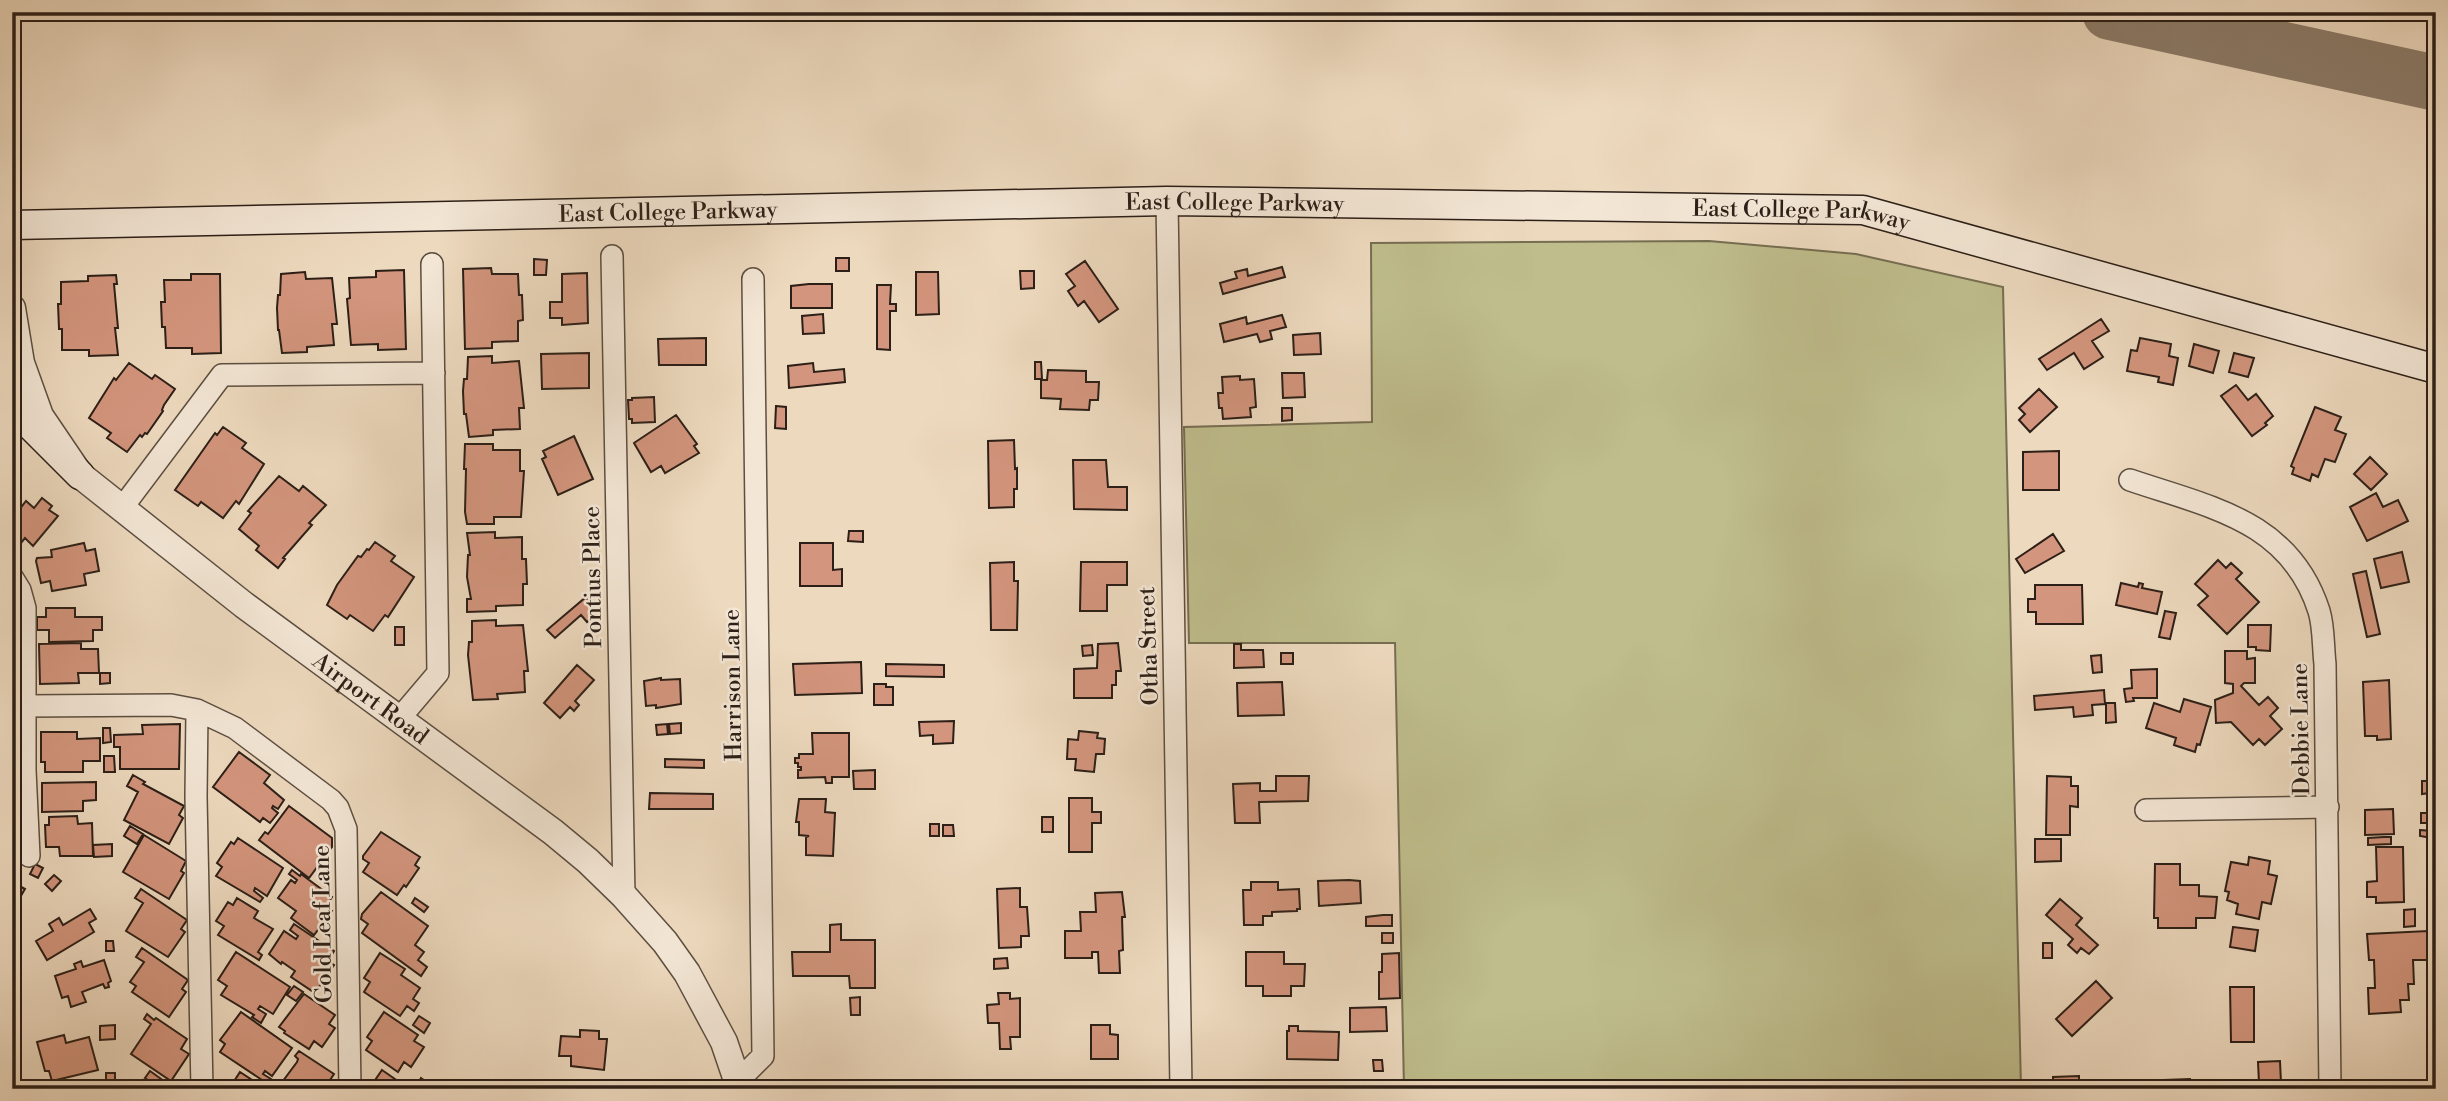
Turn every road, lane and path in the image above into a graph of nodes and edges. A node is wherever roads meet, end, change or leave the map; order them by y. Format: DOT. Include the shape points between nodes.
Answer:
graph roads {
  1 [pos="1167,201"];
  2 [pos="12,225"];
  3 [pos="612,256"];
  4 [pos="432,264"];
  5 [pos="753,279"];
  6 [pos="12,308"];
  7 [pos="2436,369"];
  8 [pos="434,373"];
  9 [pos="12,407"];
  10 [pos="80,475"];
  11 [pos="2130,480"];
  12 [pos="122,508"];
  13 [pos="12,577"];
  14 [pos="26,706"];
  15 [pos="197,710"];
  16 [pos="399,719"];
  17 [pos="19,770"];
  18 [pos="2328,807"];
  19 [pos="2146,810"];
  20 [pos="29,856"];
  21 [pos="624,896"];
  22 [pos="740,1084"];
  23 [pos="202,1089"];
  24 [pos="350,1089"];
  25 [pos="1181,1089"];
  26 [pos="2330,1089"];
  1 -- 2 [label="main road, East College Parkway"];
  1 -- 7 [label="main road, East College Parkway" via="1863,210"];
  1 -- 25 [label="street, Otha Street"];
  3 -- 21 [label="street, Pontius Place"];
  4 -- 8 [label="street"];
  5 -- 22 [label="street, Harrison Lane" via="763,1056"];
  6 -- 10 [label="street, Airport Road" via="20,363 40,416"];
  8 -- 12 [label="street" via="222,375"];
  8 -- 16 [label="street" via="438,673"];
  9 -- 10 [label="main road"];
  10 -- 12 [label="street, Airport Road"];
  11 -- 18 [label="street, Debbie Lane" via="2250,523 2286,551 2309,584 2320,614 2325,664"];
  12 -- 16 [label="street, Airport Road"];
  13 -- 14 [label="street" via="24,608"];
  14 -- 15 [label="street, Gold Leaf Lane" via="171,705"];
  14 -- 17 [label="street"];
  15 -- 23 [label="street"];
  15 -- 24 [label="street, Gold Leaf Lane" via="235,728 338,808 346,829"];
  16 -- 21 [label="street, Airport Road" via="553,832"];
  17 -- 20 [label="street"];
  18 -- 19 [label="street"];
  18 -- 26 [label="street, Debbie Lane"];
  21 -- 22 [label="street, Airport Road" via="687,973 724,1042"];
}
